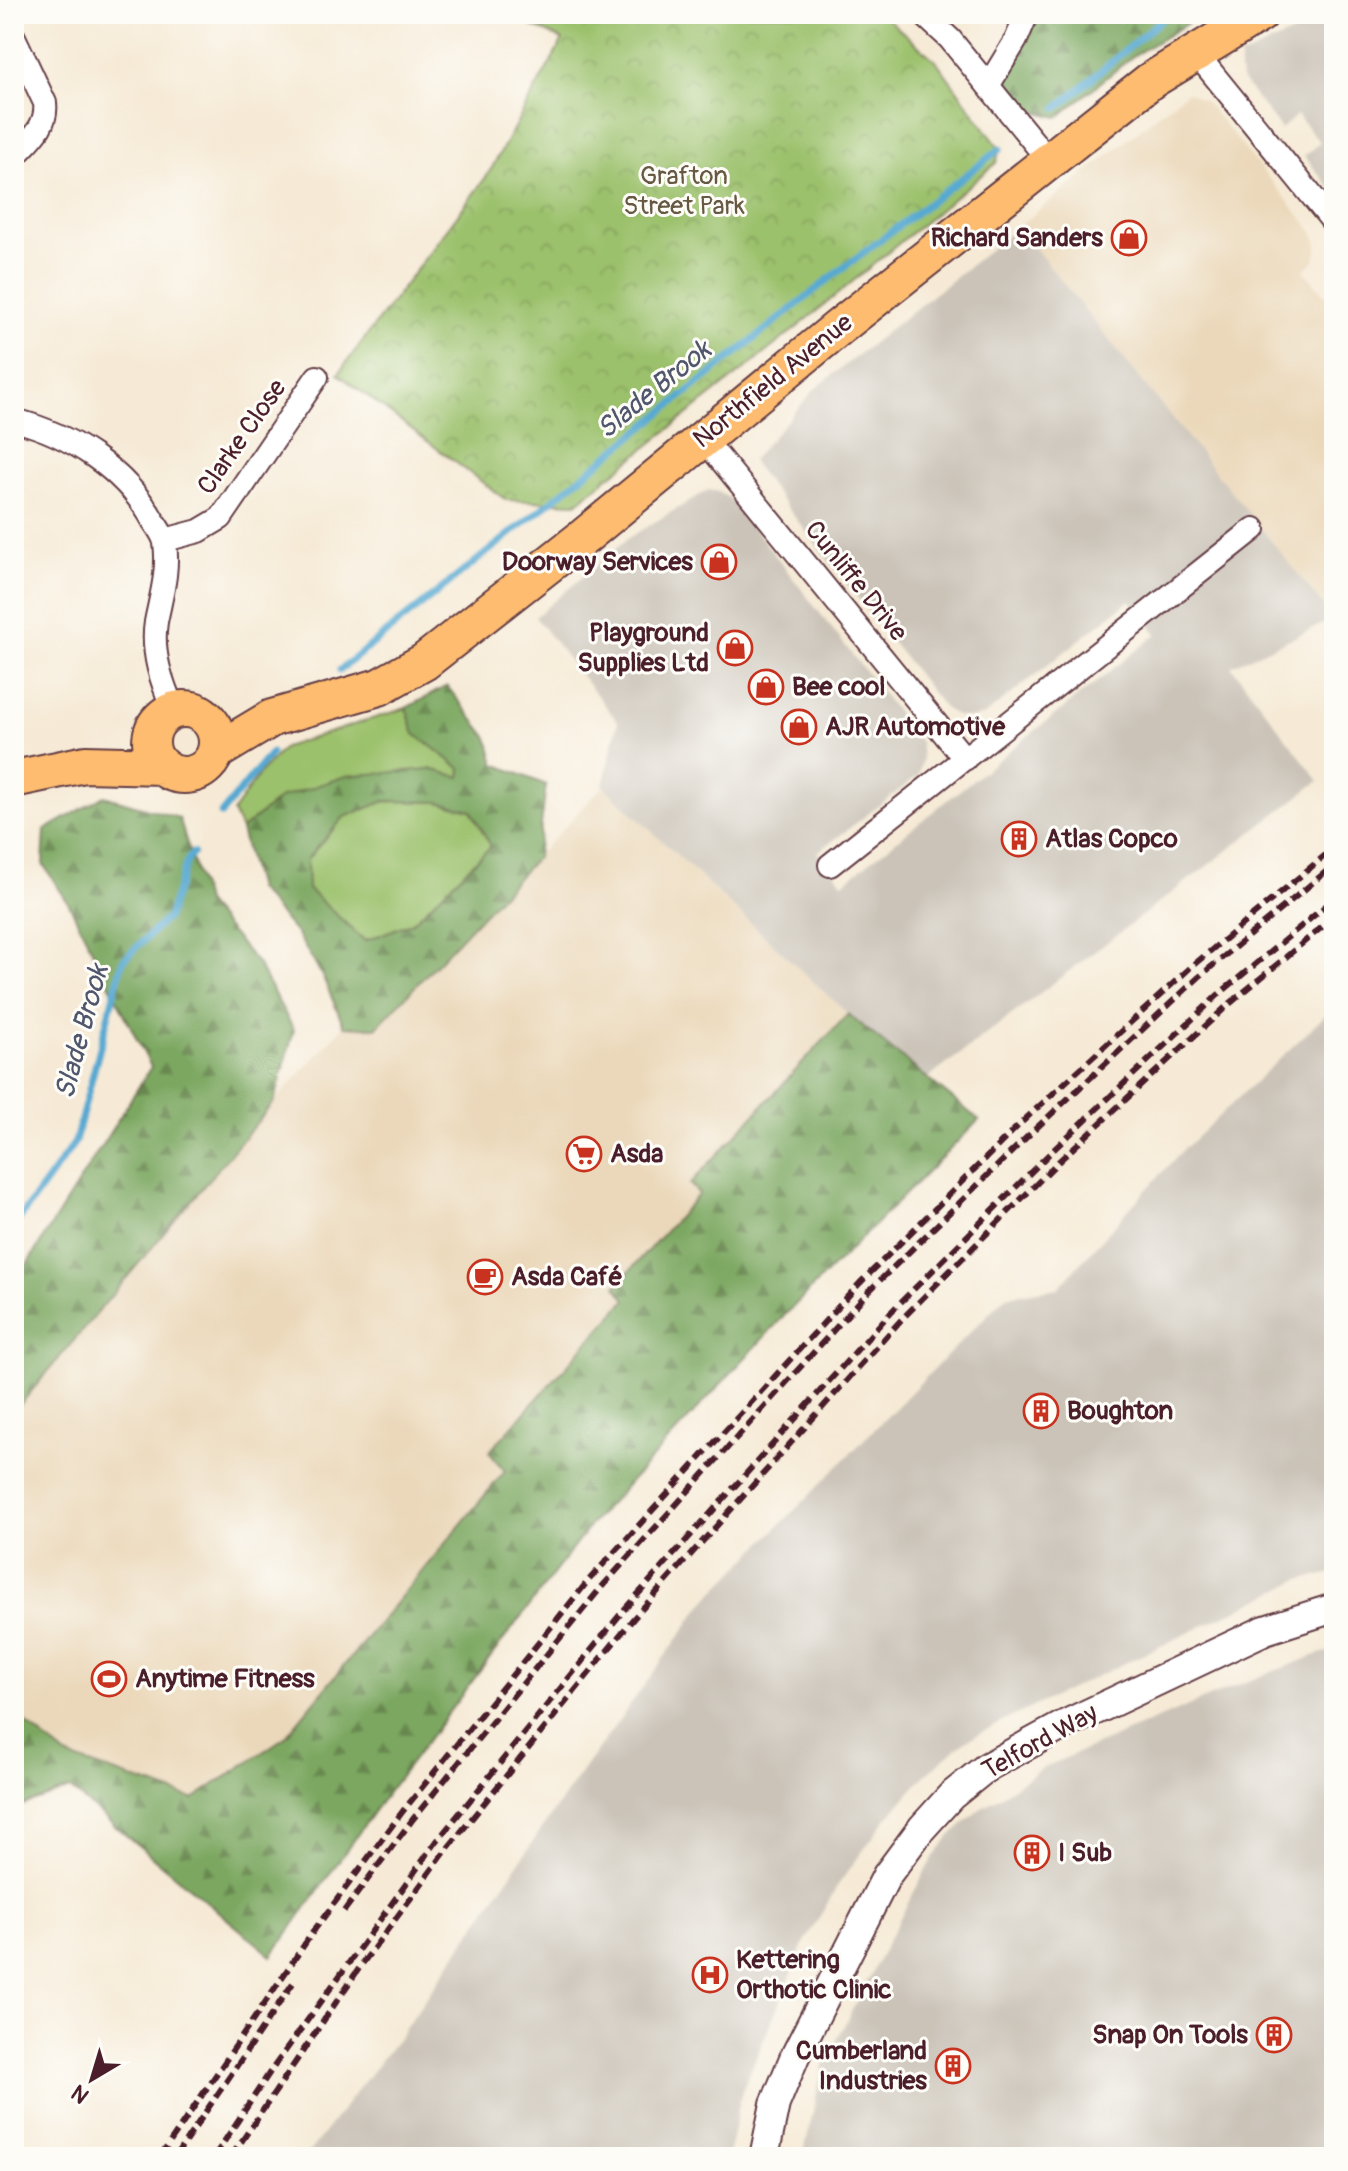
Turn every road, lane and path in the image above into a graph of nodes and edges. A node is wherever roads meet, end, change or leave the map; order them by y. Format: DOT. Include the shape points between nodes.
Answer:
graph roads {
  1 [pos="923,14"];
  2 [pos="1027,14"];
  3 [pos="1260,14"];
  4 [pos="14,37"];
  5 [pos="1195,52"];
  6 [pos="988,86"];
  7 [pos="14,157"];
  8 [pos="1050,162"];
  9 [pos="1334,223"];
  10 [pos="317,377"];
  11 [pos="14,420"];
  12 [pos="703,438"];
  13 [pos="1254,529"];
  14 [pos="165,540"];
  15 [pos="199,727"];
  16 [pos="157,753"];
  17 [pos="965,759"];
  18 [pos="14,779"];
  19 [pos="830,865"];
  20 [pos="1334,1608"];
  21 [pos="764,2157"];
  1 -- 6 [label="street"];
  2 -- 6 [label="street"];
  3 -- 5 [label="main road, Northfield Avenue"];
  4 -- 7 [label="street" via="47,114"];
  5 -- 8 [label="main road, Northfield Avenue" via="1150,81"];
  5 -- 9 [label="street"];
  6 -- 8 [label="street"];
  8 -- 12 [label="main road, Northfield Avenue"];
  10 -- 14 [label="street, Clarke Close" via="221,518 199,531"];
  11 -- 14 [label="street" via="80,447 121,478"];
  12 -- 15 [label="main road, Northfield Avenue" via="424,662 379,687 272,718"];
  12 -- 17 [label="street, Cunliffe Drive"];
  13 -- 17 [label="street"];
  14 -- 15 [label="street" via="166,575 155,626 159,675"];
  15 -- 16 [label="main road" via="165,713 155,724"];
  15 -- 16 [label="main road" via="212,760 193,775 172,772"];
  16 -- 18 [label="main road" via="130,763 85,764"];
  17 -- 19 [label="street"];
  20 -- 21 [label="street, Telford Way" via="1265,1630 1062,1726 987,1767 951,1796 887,1875 872,1903 795,2056 775,2104"];
}
